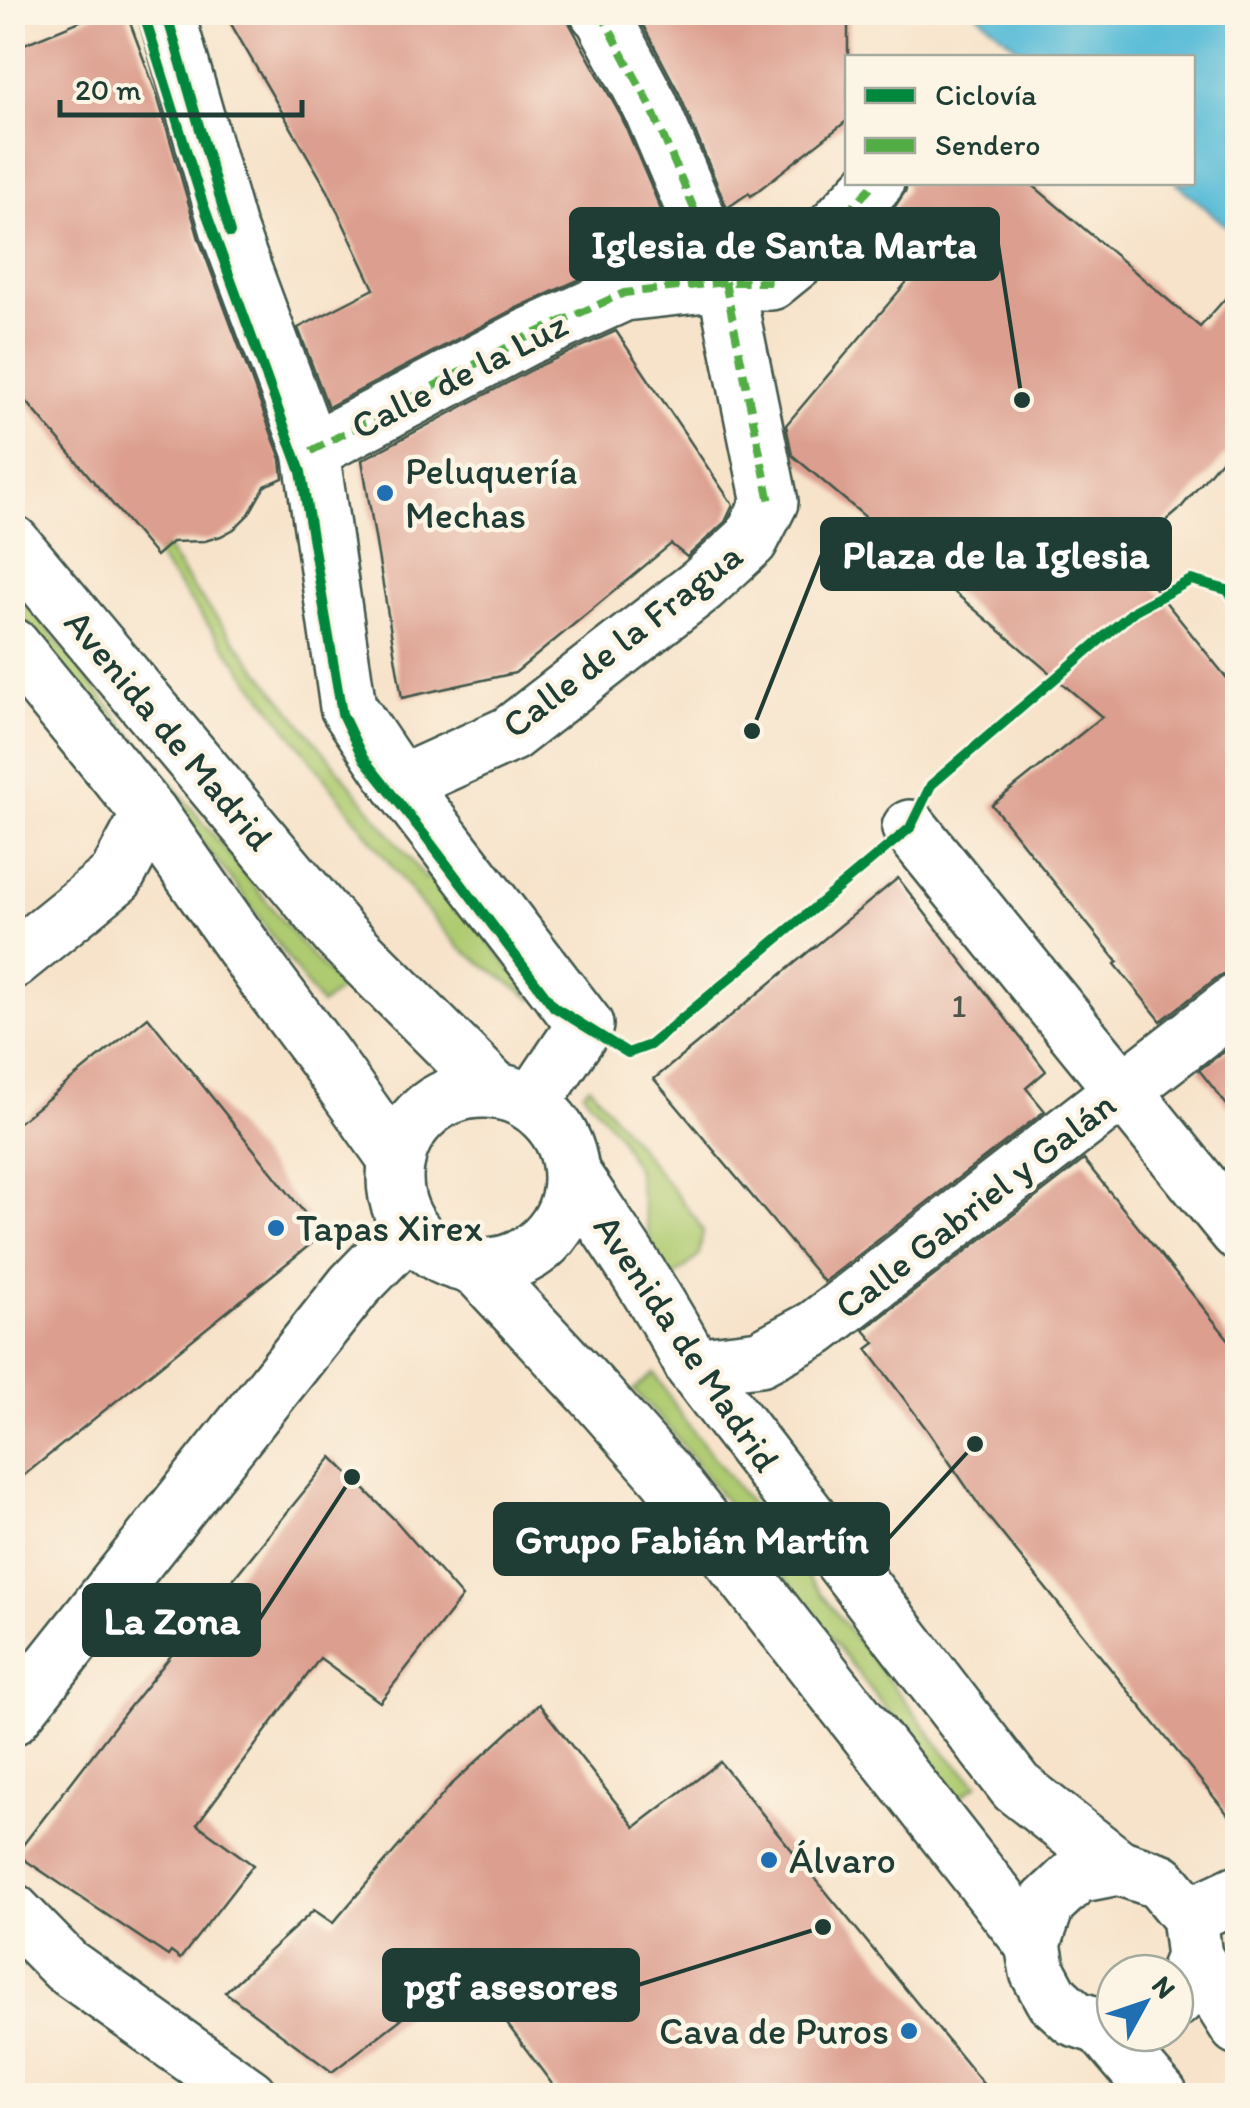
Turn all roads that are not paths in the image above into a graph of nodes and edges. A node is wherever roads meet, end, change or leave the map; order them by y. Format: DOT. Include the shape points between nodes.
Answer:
graph roads {
  1 [pos="166,12"];
  2 [pos="598,12"];
  3 [pos="873,185"];
  4 [pos="724,282"];
  5 [pos="311,451"];
  6 [pos="12,543"];
  7 [pos="12,646"];
  8 [pos="400,784"];
  9 [pos="150,814"];
  10 [pos="910,828"];
  11 [pos="12,961"];
  12 [pos="1238,1001"];
  13 [pos="1124,1090"];
  14 [pos="513,1096"];
  15 [pos="396,1160"];
  16 [pos="573,1175"];
  17 [pos="408,1229"];
  18 [pos="1238,1232"];
  19 [pos="476,1268"];
  20 [pos="693,1366"];
  21 [pos="12,1717"];
  22 [pos="1118,1867"];
  23 [pos="15,1912"];
  24 [pos="1199,1941"];
  25 [pos="1033,1944"];
  26 [pos="1095,2023"];
  27 [pos="1238,2027"];
  28 [pos="1128,2053"];
  29 [pos="249,2096"];
  30 [pos="1160,2096"];
  1 -- 5 [label="main road" via="228,228"];
  2 -- 4 [label="main road" via="650,105"];
  3 -- 4 [label="main road, Calle de la Luz" via="819,243 770,282"];
  4 -- 5 [label="main road, Calle de la Luz" via="624,293"];
  4 -- 8 [label="main road, Calle de la Fragua" via="770,502 750,541 510,734"];
  5 -- 8 [label="main road" via="348,707"];
  6 -- 14 [label="main road, Avenida de Madrid" via="340,935"];
  7 -- 9 [label="main road, Avenida de Madrid"];
  8 -- 14 [label="main road" via="585,1025"];
  9 -- 11 [label="main road" via="116,876"];
  9 -- 15 [label="main road, Avenida de Madrid"];
  10 -- 13 [label="main road"];
  12 -- 13 [label="main road, Calle Gabriel y Galán"];
  13 -- 18 [label="main road"];
  13 -- 20 [label="main road, Calle Gabriel y Galán" via="816,1328 760,1358"];
  14 -- 15 [label="main road" via="450,1095 415,1121"];
  14 -- 16 [label="main road" via="562,1134"];
  15 -- 17 [label="main road" via="396,1197"];
  16 -- 19 [label="main road" via="561,1224 526,1258"];
  16 -- 20 [label="main road, Avenida de Madrid"];
  17 -- 19 [label="main road" via="439,1257"];
  17 -- 21 [label="main road" via="354,1286"];
  19 -- 25 [label="main road" via="666,1475"];
  20 -- 22 [label="main road, Avenida de Madrid" via="1016,1787"];
  22 -- 24 [label="main road, Avenida de Madrid" via="1160,1881"];
  22 -- 25 [label="main road" via="1077,1875 1046,1903"];
  23 -- 29 [label="main road" via="66,1966"];
  24 -- 27 [label="main road"];
  25 -- 26 [label="main road" via="1052,1998 1074,2018"];
  28 -- 30 [label="main road"];
}
